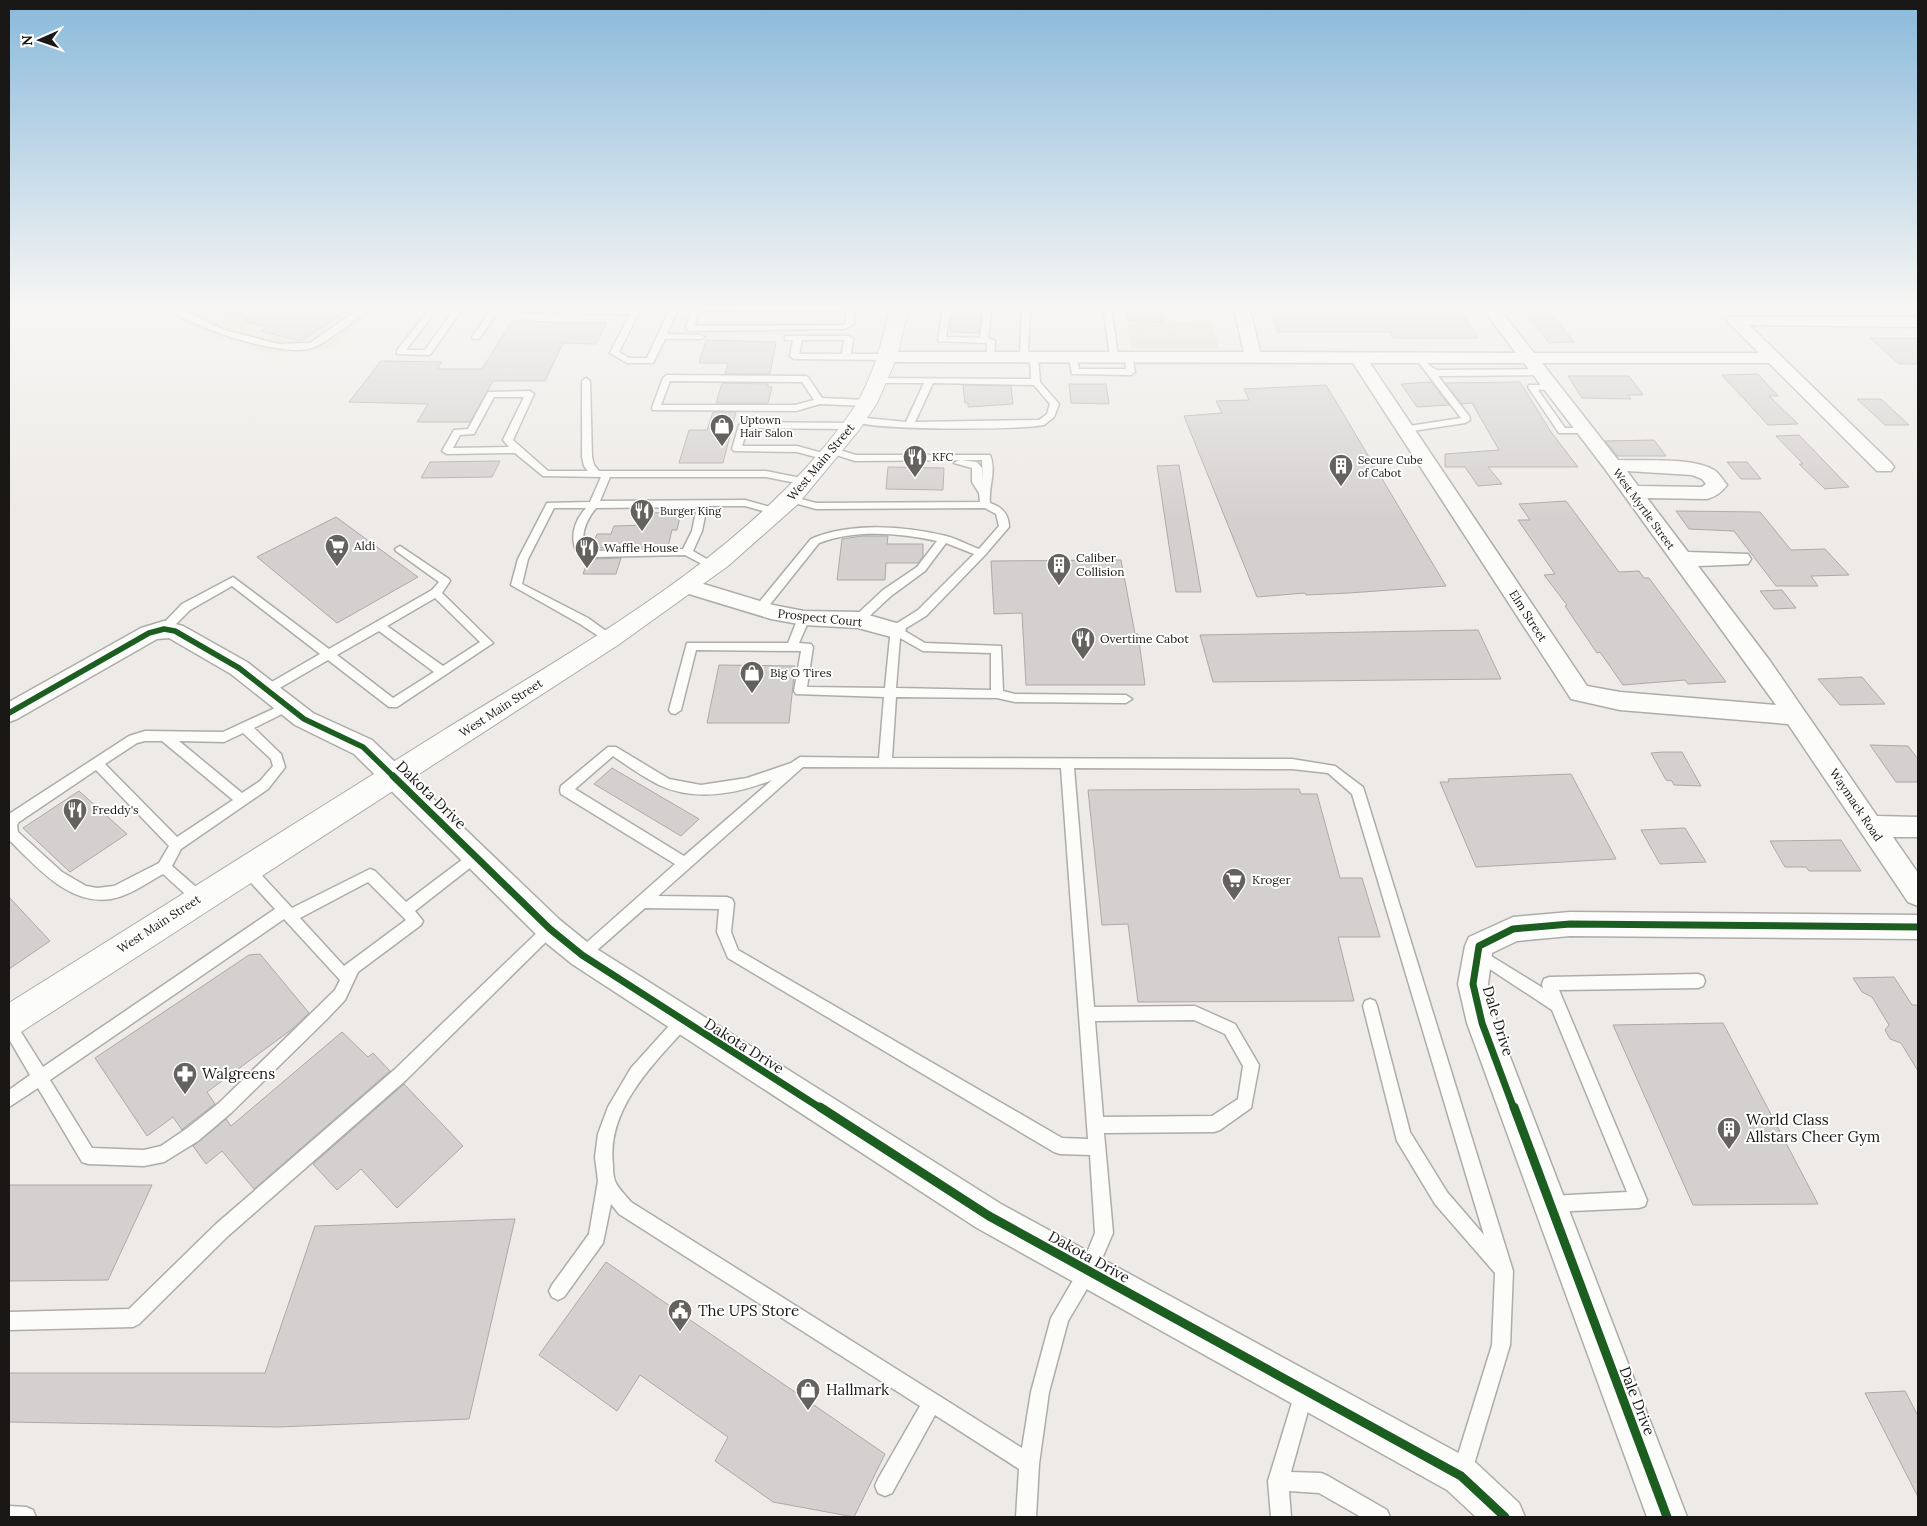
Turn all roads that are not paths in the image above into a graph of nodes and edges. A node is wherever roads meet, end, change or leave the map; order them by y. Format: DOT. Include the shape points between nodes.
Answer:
graph roads {
  1 [pos="880,376"];
  2 [pos="914,376"];
  3 [pos="1034,376"];
  4 [pos="1371,376"];
  5 [pos="1435,376"];
  6 [pos="1543,376"];
  7 [pos="1792,376"];
  8 [pos="930,380"];
  9 [pos="586,381"];
  10 [pos="1036,382"];
  11 [pos="819,401"];
  12 [pos="858,417"];
  13 [pos="910,424"];
  14 [pos="1406,429"];
  15 [pos="518,450"];
  16 [pos="830,454"];
  17 [pos="873,458"];
  18 [pos="908,463"];
  19 [pos="923,463"];
  20 [pos="1612,465"];
  21 [pos="1884,467"];
  22 [pos="595,473"];
  23 [pos="607,473"];
  24 [pos="1632,492"];
  25 [pos="984,493"];
  26 [pos="791,498"];
  27 [pos="594,504"];
  28 [pos="702,504"];
  29 [pos="985,505"];
  30 [pos="944,539"];
  31 [pos="400,549"];
  32 [pos="687,552"];
  33 [pos="981,553"];
  34 [pos="1681,559"];
  35 [pos="1741,559"];
  36 [pos="713,567"];
  37 [pos="687,586"];
  38 [pos="436,593"];
  39 [pos="760,609"];
  40 [pos="804,618"];
  41 [pos="858,620"];
  42 [pos="378,625"];
  43 [pos="164,629"];
  44 [pos="895,630"];
  45 [pos="609,639"];
  46 [pos="792,647"];
  47 [pos="326,654"];
  48 [pos="443,672"];
  49 [pos="890,691"];
  50 [pos="997,694"];
  51 [pos="277,698"];
  52 [pos="1126,699"];
  53 [pos="675,710"];
  54 [pos="9,712"];
  55 [pos="1795,716"];
  56 [pos="246,728"];
  57 [pos="166,737"];
  58 [pos="96,762"];
  59 [pos="800,762"];
  60 [pos="884,762"];
  61 [pos="1067,763"];
  62 [pos="395,776"];
  63 [pos="242,800"];
  64 [pos="1870,826"];
  65 [pos="1918,827"];
  66 [pos="176,845"];
  67 [pos="476,856"];
  68 [pos="686,864"];
  69 [pos="164,866"];
  70 [pos="248,870"];
  71 [pos="1918,894"];
  72 [pos="198,898"];
  73 [pos="641,902"];
  74 [pos="405,911"];
  75 [pos="287,913"];
  76 [pos="1918,927"];
  77 [pos="550,929"];
  78 [pos="1478,954"];
  79 [pos="582,955"];
  80 [pos="353,968"];
  81 [pos="1698,981"];
  82 [pos="1370,1006"];
  83 [pos="1558,1006"];
  84 [pos="1087,1014"];
  85 [pos="9,1021"];
  86 [pos="682,1022"];
  87 [pos="9,1026"];
  88 [pos="40,1077"];
  89 [pos="9,1099"];
  90 [pos="1096,1125"];
  91 [pos="1098,1147"];
  92 [pos="606,1182"];
  93 [pos="1550,1204"];
  94 [pos="1088,1271"];
  95 [pos="1504,1271"];
  96 [pos="558,1291"];
  97 [pos="9,1321"];
  98 [pos="1305,1390"];
  99 [pos="932,1402"];
  100 [pos="1029,1464"];
  101 [pos="1462,1476"];
  102 [pos="1278,1481"];
  103 [pos="885,1486"];
  104 [pos="9,1516"];
  105 [pos="26,1517"];
  106 [pos="1026,1517"];
  107 [pos="1281,1517"];
  108 [pos="1380,1517"];
  109 [pos="1505,1517"];
  110 [pos="1667,1517"];
  1 -- 12 [label="main road, West Main Street"];
  2 -- 8 [label="lane"];
  3 -- 10 [label="lane"];
  4 -- 14 [label="street, Elm Street"];
  5 -- 14 [label="lane" via="1465,420"];
  6 -- 20 [label="street, West Myrtle Street"];
  7 -- 21 [label="street"];
  8 -- 10 [label="lane"];
  8 -- 13 [label="lane"];
  9 -- 22 [label="lane" via="587,457"];
  10 -- 13 [label="lane" via="1055,404 1051,415 1041,423"];
  11 -- 11 [label="lane" via="805,379 667,378 656,408 796,408"];
  11 -- 12 [label="lane"];
  12 -- 13 [label="lane" via="876,424"];
  12 -- 16 [label="main road, West Main Street"];
  12 -- 16 [label="lane" via="744,425 737,449"];
  14 -- 55 [label="street, Elm Street" via="1579,694 1620,701"];
  15 -- 15 [label="lane" via="465,451 447,451 457,432 471,432 491,394 530,394 508,440"];
  15 -- 22 [label="lane" via="546,474"];
  16 -- 17 [label="lane"];
  16 -- 26 [label="main road, West Main Street"];
  17 -- 18 [label="lane"];
  17 -- 25 [label="lane" via="987,457 988,482"];
  19 -- 25 [label="lane" via="974,464 977,482"];
  20 -- 24 [label="street, West Myrtle Street"];
  20 -- 24 [label="street" via="1696,469 1709,475 1717,486 1707,492"];
  22 -- 23 [label="lane"];
  23 -- 26 [label="lane" via="766,474"];
  23 -- 27 [label="lane"];
  24 -- 34 [label="street, West Myrtle Street"];
  25 -- 29 [label="lane"];
  26 -- 28 [label="lane"];
  26 -- 29 [label="lane" via="816,506"];
  26 -- 36 [label="main road, West Main Street"];
  27 -- 28 [label="lane"];
  27 -- 32 [label="lane" via="583,518 577,539 580,550 593,554"];
  27 -- 45 [label="lane" via="551,505 523,559 516,585 584,621"];
  28 -- 32 [label="lane" via="697,531"];
  29 -- 33 [label="lane" via="1001,512 1004,526"];
  30 -- 33 [label="lane"];
  30 -- 39 [label="lane" via="901,534 825,535 815,541"];
  30 -- 41 [label="lane" via="921,569 887,593"];
  31 -- 38 [label="lane" via="445,581"];
  32 -- 36 [label="lane"];
  33 -- 44 [label="lane" via="922,613"];
  34 -- 35 [label="street"];
  34 -- 55 [label="street, West Myrtle Street"];
  36 -- 37 [label="main road, West Main Street"];
  37 -- 39 [label="street, Prospect Court"];
  37 -- 45 [label="main road, West Main Street"];
  38 -- 42 [label="lane"];
  38 -- 48 [label="lane" via="487,643"];
  39 -- 40 [label="street, Prospect Court"];
  40 -- 41 [label="street, Prospect Court"];
  40 -- 46 [label="lane"];
  41 -- 44 [label="street, Prospect Court"];
  42 -- 47 [label="lane"];
  42 -- 48 [label="lane"];
  43 -- 47 [label="lane" via="186,607 233,581"];
  43 -- 51 [label="street, Dakota Drive" via="175,631 239,668"];
  43 -- 54 [label="street" via="149,633"];
  44 -- 49 [label="lane"];
  44 -- 50 [label="lane" via="923,647 998,649"];
  45 -- 62 [label="main road, West Main Street"];
  46 -- 49 [label="lane" via="807,647 800,691"];
  46 -- 53 [label="lane" via="691,646"];
  47 -- 48 [label="lane" via="394,704"];
  47 -- 51 [label="lane"];
  49 -- 50 [label="lane"];
  49 -- 60 [label="lane"];
  50 -- 52 [label="lane" via="1015,698"];
  51 -- 56 [label="lane"];
  51 -- 62 [label="street, Dakota Drive" via="304,719 363,747"];
  55 -- 64 [label="street, Waymack Road"];
  56 -- 57 [label="lane" via="224,737"];
  56 -- 63 [label="lane" via="277,757 279,767 264,785"];
  57 -- 58 [label="lane" via="132,739"];
  57 -- 63 [label="lane"];
  58 -- 66 [label="lane"];
  58 -- 69 [label="lane" via="14,818 10,825 12,835 72,887 92,893 112,893"];
  59 -- 60 [label="lane"];
  59 -- 68 [label="lane"];
  59 -- 68 [label="lane" via="762,780 735,787 692,789 671,785 612,750 566,790"];
  60 -- 61 [label="lane"];
  61 -- 84 [label="lane"];
  61 -- 95 [label="lane" via="1292,764 1331,769 1358,791"];
  62 -- 67 [label="street, Dakota Drive"];
  62 -- 70 [label="main road, West Main Street"];
  63 -- 66 [label="lane"];
  64 -- 65 [label="street"];
  64 -- 71 [label="street, Waymack Road"];
  66 -- 69 [label="lane"];
  67 -- 74 [label="lane"];
  67 -- 77 [label="street, Dakota Drive"];
  68 -- 73 [label="lane"];
  69 -- 72 [label="lane"];
  70 -- 72 [label="main road, West Main Street"];
  70 -- 75 [label="lane"];
  72 -- 85 [label="main road, West Main Street"];
  73 -- 79 [label="lane"];
  73 -- 91 [label="lane" via="727,903 724,932 733,954 1060,1146"];
  74 -- 75 [label="lane" via="370,875"];
  74 -- 80 [label="lane" via="416,921"];
  75 -- 80 [label="lane" via="344,975"];
  75 -- 88 [label="lane"];
  76 -- 78 [label="street" via="1570,924 1512,929 1480,946"];
  77 -- 79 [label="street, Dakota Drive"];
  77 -- 97 [label="lane" via="400,1075 222,1230 133,1318"];
  78 -- 83 [label="lane"];
  78 -- 93 [label="street, Dale Drive" via="1473,984 1482,1023"];
  79 -- 86 [label="street, Dakota Drive"];
  80 -- 88 [label="lane" via="340,995 322,1014 225,1108 164,1154 144,1158 88,1156"];
  81 -- 83 [label="lane" via="1549,984"];
  82 -- 95 [label="lane" via="1403,1135 1441,1198"];
  83 -- 93 [label="lane" via="1639,1200"];
  84 -- 90 [label="lane"];
  84 -- 90 [label="lane" via="1195,1013 1230,1029 1251,1065 1245,1103 1214,1124"];
  86 -- 92 [label="lane" via="636,1072 611,1114 604,1150"];
  86 -- 94 [label="street, Dakota Drive" via="989,1216"];
  87 -- 88 [label="lane"];
  88 -- 89 [label="lane"];
  90 -- 91 [label="lane"];
  91 -- 94 [label="lane" via="1104,1233"];
  92 -- 96 [label="lane" via="598,1237"];
  92 -- 99 [label="lane" via="625,1208"];
  93 -- 110 [label="street, Dale Drive"];
  94 -- 98 [label="street, Dakota Drive"];
  94 -- 100 [label="lane" via="1060,1318 1040,1392"];
  95 -- 101 [label="lane" via="1501,1345"];
  98 -- 101 [label="street, Dakota Drive"];
  98 -- 102 [label="lane"];
  99 -- 100 [label="lane"];
  99 -- 103 [label="lane"];
  100 -- 106 [label="lane"];
  101 -- 109 [label="street, Dakota Drive"];
  102 -- 107 [label="lane"];
  102 -- 108 [label="lane" via="1321,1483"];
  104 -- 105 [label="lane"];
}
